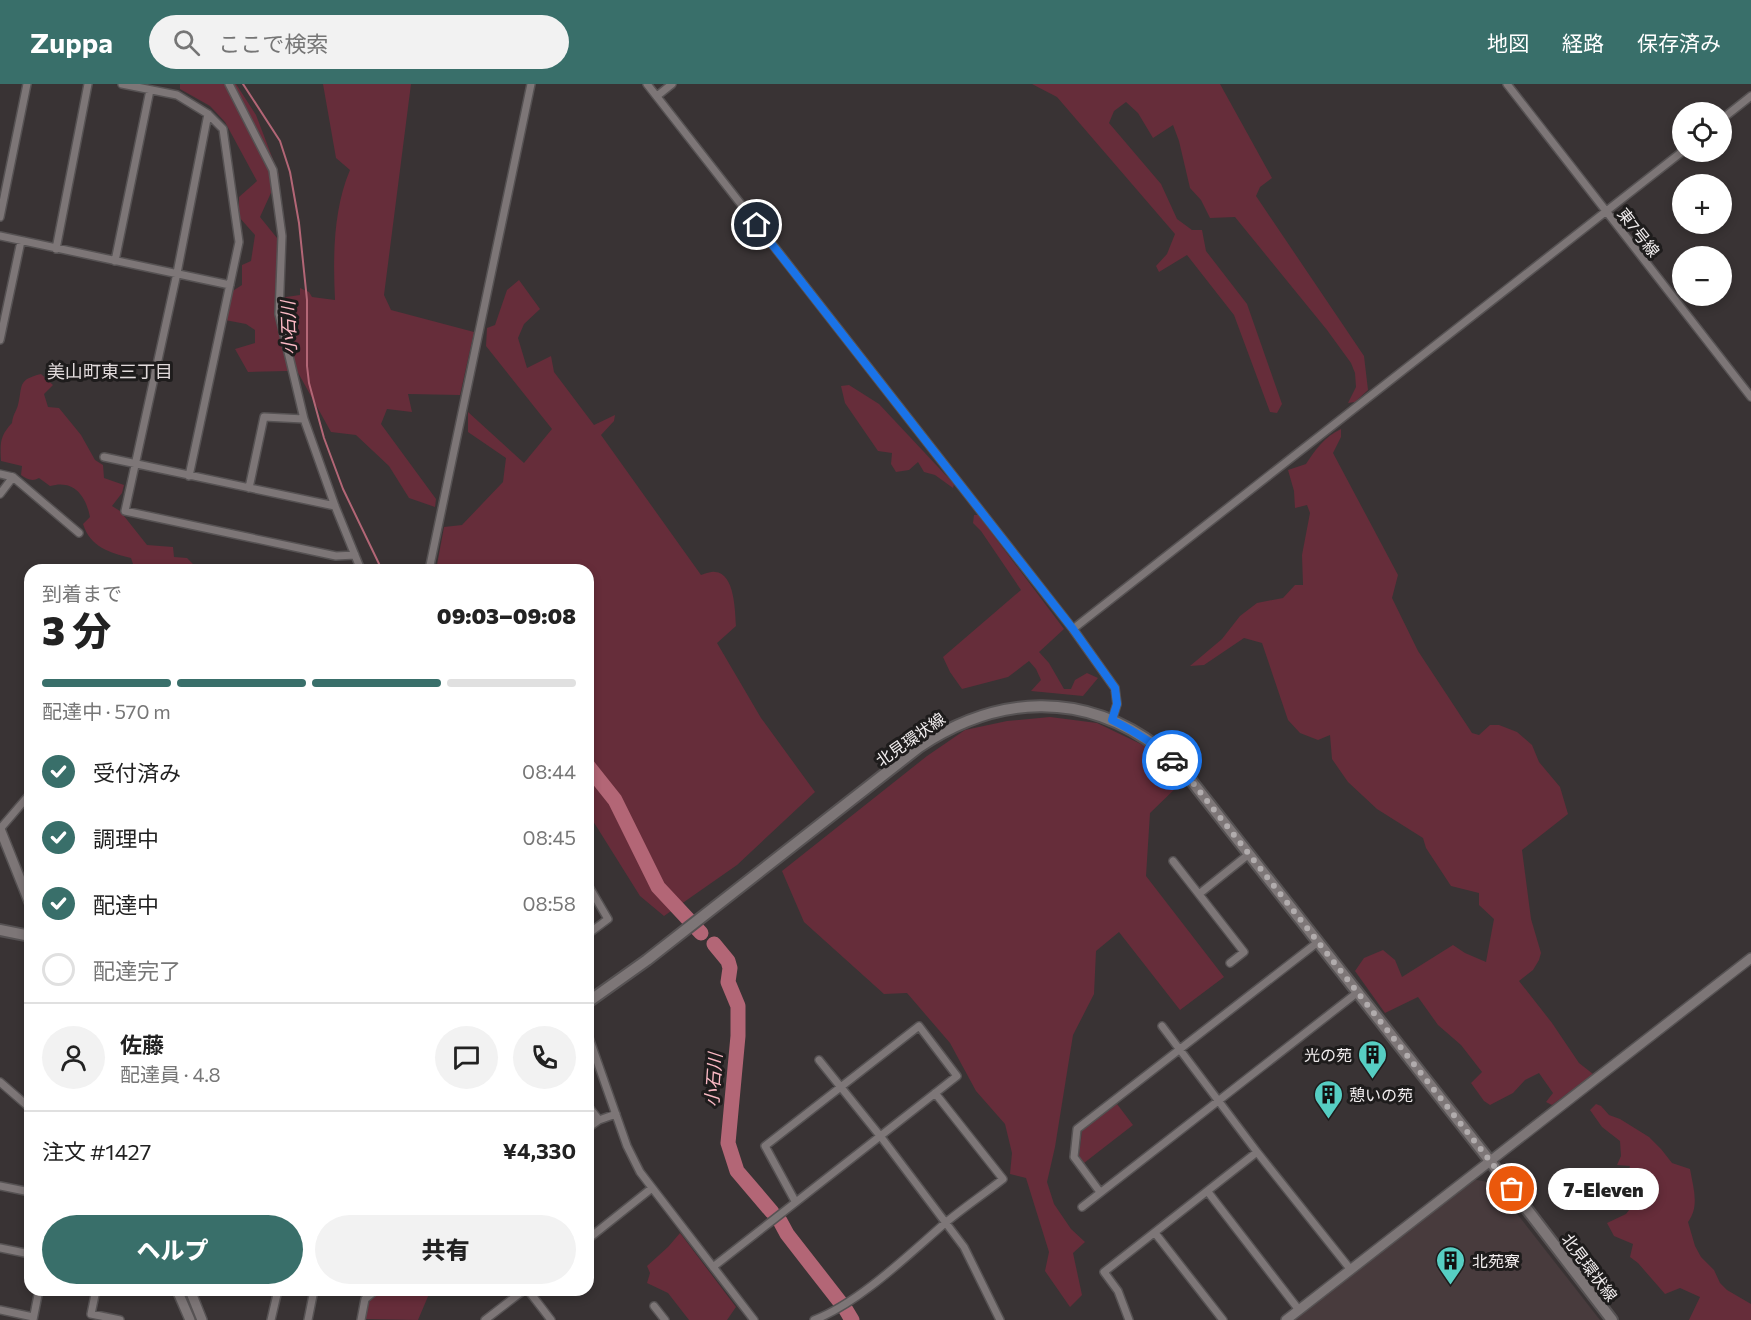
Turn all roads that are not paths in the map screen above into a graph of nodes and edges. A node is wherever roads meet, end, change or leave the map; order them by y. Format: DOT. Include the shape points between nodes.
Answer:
graph roads {
  1 [pos="27,84"];
  2 [pos="88,84"];
  3 [pos="122,84"];
  4 [pos="229,84"];
  5 [pos="531,84"];
  6 [pos="647,84"];
  7 [pos="672,84"];
  8 [pos="1507,84"];
  9 [pos="150,90"];
  10 [pos="657,96"];
  11 [pos="1751,96"];
  12 [pos="1732,111"];
  13 [pos="208,114"];
  14 [pos="1672,160"];
  15 [pos="1606,212"];
  16 [pos="0,217"];
  17 [pos="0,236"];
  18 [pos="21,241"];
  19 [pos="56,249"];
  20 [pos="115,261"];
  21 [pos="177,273"];
  22 [pos="230,285"];
  23 [pos="4,304"];
  24 [pos="0,340"];
  25 [pos="1751,397"];
  26 [pos="304,419"];
  27 [pos="104,457"];
  28 [pos="136,465"];
  29 [pos="0,474"];
  30 [pos="189,476"];
  31 [pos="13,477"];
  32 [pos="249,489"];
  33 [pos="0,494"];
  34 [pos="335,506"];
  35 [pos="79,533"];
  36 [pos="355,555"];
  37 [pos="359,564"];
  38 [pos="430,564"];
  39 [pos="1073,629"];
  40 [pos="1112,720"];
  41 [pos="24,801"];
  42 [pos="0,829"];
  43 [pos="1249,854"];
  44 [pos="1173,861"];
  45 [pos="24,889"];
  46 [pos="1198,894"];
  47 [pos="594,895"];
  48 [pos="594,929"];
  49 [pos="0,930"];
  50 [pos="24,935"];
  51 [pos="1318,942"];
  52 [pos="1751,958"];
  53 [pos="1230,963"];
  54 [pos="1358,992"];
  55 [pos="594,998"];
  56 [pos="1162,1026"];
  57 [pos="1179,1049"];
  58 [pos="594,1052"];
  59 [pos="819,1060"];
  60 [pos="0,1082"];
  61 [pos="841,1088"];
  62 [pos="935,1093"];
  63 [pos="1219,1101"];
  64 [pos="24,1103"];
  65 [pos="594,1114"];
  66 [pos="616,1114"];
  67 [pos="599,1120"];
  68 [pos="594,1124"];
  69 [pos="881,1137"];
  70 [pos="1257,1152"];
  71 [pos="1490,1161"];
  72 [pos="0,1186"];
  73 [pos="652,1188"];
  74 [pos="24,1191"];
  75 [pos="1208,1191"];
  76 [pos="1100,1192"];
  77 [pos="795,1202"];
  78 [pos="1082,1207"];
  79 [pos="946,1223"];
  80 [pos="1155,1233"];
  81 [pos="594,1234"];
  82 [pos="0,1248"];
  83 [pos="24,1253"];
  84 [pos="713,1267"];
  85 [pos="1351,1270"];
  86 [pos="38,1296"];
  87 [pos="95,1296"];
  88 [pos="180,1296"];
  89 [pos="192,1296"];
  90 [pos="277,1296"];
  91 [pos="313,1296"];
  92 [pos="369,1296"];
  93 [pos="518,1296"];
  94 [pos="531,1296"];
  95 [pos="654,1306"];
  96 [pos="0,1310"];
  97 [pos="1299,1310"];
  98 [pos="33,1318"];
  99 [pos="120,1320"];
  100 [pos="190,1320"];
  101 [pos="202,1320"];
  102 [pos="272,1320"];
  103 [pos="308,1320"];
  104 [pos="360,1320"];
  105 [pos="485,1320"];
  106 [pos="551,1320"];
  107 [pos="665,1320"];
  108 [pos="754,1320"];
  109 [pos="814,1320"];
  110 [pos="1000,1320"];
  111 [pos="1129,1320"];
  112 [pos="1223,1320"];
  113 [pos="1286,1320"];
  114 [pos="1612,1320"];
  1 -- 16 [label="street"];
  2 -- 19 [label="street"];
  3 -- 9 [label="street"];
  4 -- 26 [label="street" via="273,171 282,236 279,314"];
  5 -- 38 [label="street"];
  6 -- 10 [label="street"];
  7 -- 10 [label="street"];
  8 -- 15 [label="street, 東7号線"];
  9 -- 13 [label="street" via="177,95"];
  9 -- 20 [label="street"];
  10 -- 39 [label="street"];
  11 -- 12 [label="street"];
  13 -- 21 [label="street"];
  13 -- 22 [label="street" via="223,129 240,242"];
  14 -- 15 [label="street"];
  15 -- 25 [label="street, 東7号線"];
  15 -- 39 [label="street"];
  17 -- 18 [label="street"];
  18 -- 19 [label="street"];
  18 -- 23 [label="street"];
  19 -- 20 [label="street"];
  20 -- 21 [label="street"];
  21 -- 22 [label="street"];
  21 -- 28 [label="street"];
  22 -- 30 [label="street"];
  23 -- 24 [label="street"];
  26 -- 32 [label="street" via="264,417"];
  26 -- 34 [label="street"];
  27 -- 28 [label="street"];
  28 -- 30 [label="street"];
  28 -- 36 [label="street" via="125,512 336,556"];
  29 -- 31 [label="street"];
  30 -- 32 [label="street"];
  31 -- 33 [label="street"];
  31 -- 35 [label="street"];
  32 -- 34 [label="street"];
  34 -- 36 [label="street"];
  36 -- 37 [label="street"];
  39 -- 40 [label="street" via="1115,688 1117,704"];
  40 -- 43 [label="main road, 北見環状線" via="1161,749 1186,774"];
  40 -- 55 [label="main road, 北見環状線" via="1075,709 1034,706 1003,709 943,731"];
  41 -- 42 [label="street"];
  42 -- 45 [label="street"];
  43 -- 46 [label="street"];
  43 -- 51 [label="main road, 北見環状線"];
  44 -- 46 [label="street"];
  46 -- 53 [label="street" via="1244,952"];
  47 -- 48 [label="street" via="608,918"];
  49 -- 50 [label="main road"];
  51 -- 54 [label="main road, 北見環状線"];
  51 -- 57 [label="street"];
  52 -- 71 [label="street"];
  54 -- 63 [label="street"];
  54 -- 71 [label="main road, 北見環状線"];
  56 -- 57 [label="street"];
  57 -- 63 [label="street"];
  57 -- 76 [label="street" via="1077,1130 1074,1157"];
  58 -- 66 [label="street"];
  59 -- 61 [label="street"];
  60 -- 64 [label="street"];
  61 -- 62 [label="street" via="919,1026 957,1076"];
  61 -- 69 [label="street"];
  61 -- 77 [label="street" via="765,1146"];
  62 -- 69 [label="street"];
  62 -- 79 [label="street" via="1003,1179"];
  63 -- 70 [label="street"];
  63 -- 76 [label="street"];
  65 -- 67 [label="street"];
  66 -- 67 [label="street"];
  66 -- 73 [label="street" via="635,1163"];
  67 -- 68 [label="street"];
  69 -- 77 [label="street"];
  69 -- 79 [label="street"];
  70 -- 75 [label="street"];
  70 -- 85 [label="street"];
  71 -- 85 [label="street"];
  71 -- 114 [label="main road, 北見環状線"];
  72 -- 74 [label="street"];
  73 -- 81 [label="street"];
  73 -- 84 [label="street"];
  75 -- 80 [label="street"];
  75 -- 97 [label="street"];
  76 -- 78 [label="street"];
  77 -- 84 [label="street"];
  79 -- 109 [label="street" via="841,1308"];
  79 -- 110 [label="street" via="964,1247"];
  80 -- 111 [label="street" via="1104,1272 1119,1291"];
  80 -- 112 [label="street"];
  82 -- 83 [label="street"];
  84 -- 108 [label="street"];
  85 -- 97 [label="street"];
  86 -- 98 [label="street"];
  87 -- 99 [label="street" via="91,1314"];
  88 -- 100 [label="street"];
  89 -- 101 [label="street"];
  90 -- 102 [label="street"];
  91 -- 103 [label="street"];
  92 -- 104 [label="street"];
  93 -- 105 [label="street"];
  94 -- 106 [label="street"];
  95 -- 107 [label="street"];
  96 -- 98 [label="street"];
  97 -- 113 [label="street"];
}
